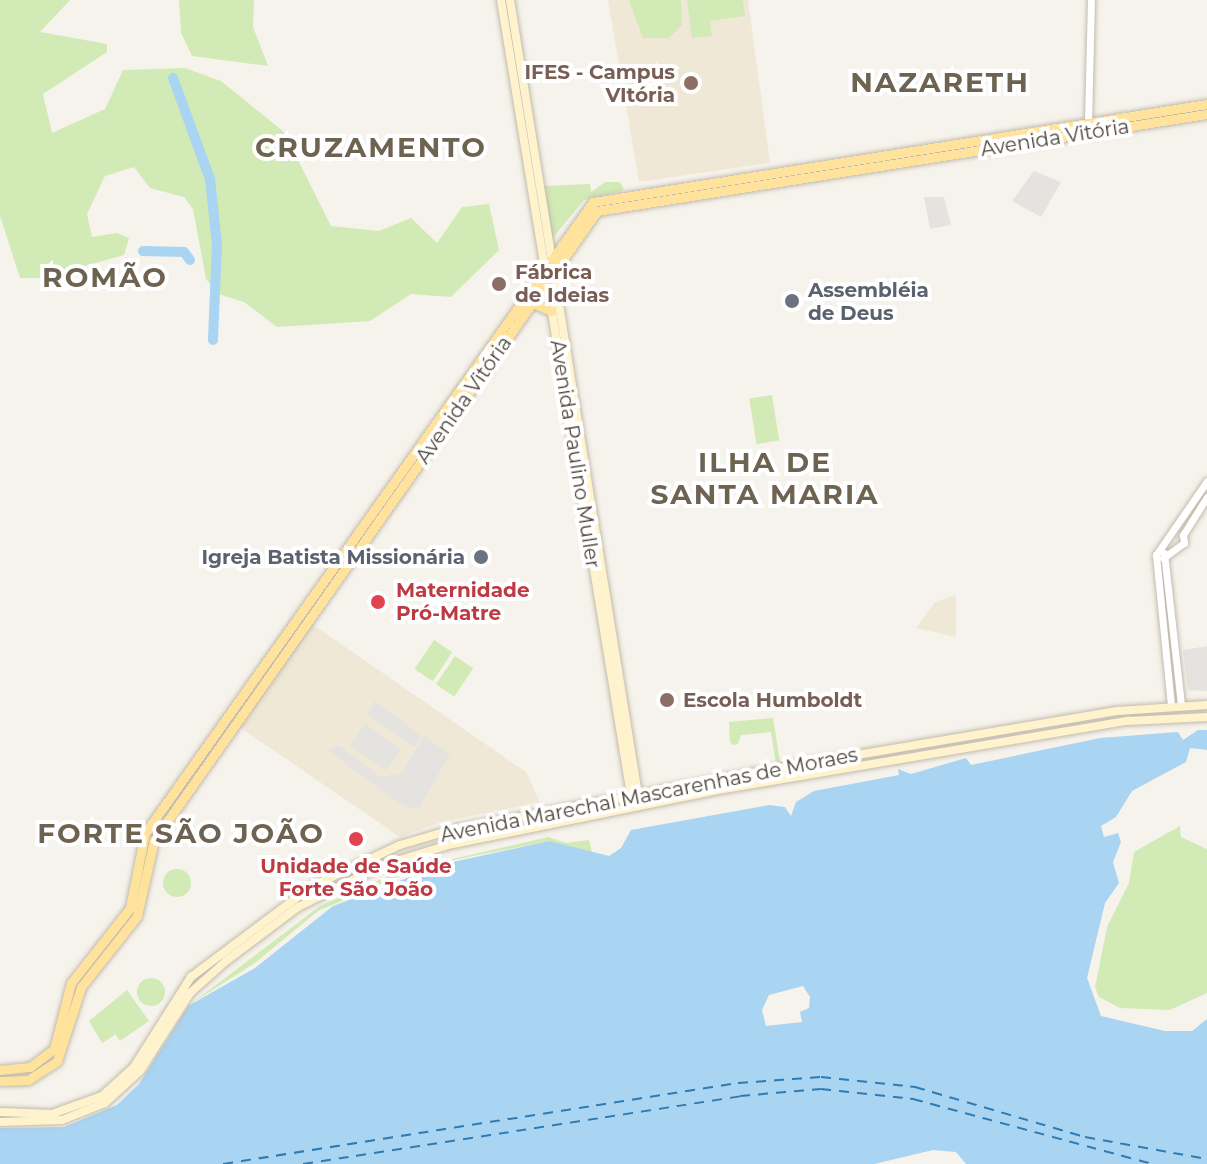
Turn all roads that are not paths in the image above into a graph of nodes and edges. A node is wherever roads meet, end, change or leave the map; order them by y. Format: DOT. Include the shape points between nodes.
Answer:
graph roads {
  1 [pos="501,0"];
  2 [pos="510,0"];
  3 [pos="1091,0"];
  4 [pos="1207,104"];
  5 [pos="1207,114"];
  6 [pos="1088,122"];
  7 [pos="1072,135"];
  8 [pos="633,196"];
  9 [pos="548,262"];
  10 [pos="555,272"];
  11 [pos="547,283"];
  12 [pos="533,303"];
  13 [pos="551,311"];
  14 [pos="583,472"];
  15 [pos="1207,481"];
  16 [pos="1207,497"];
  17 [pos="1176,535"];
  18 [pos="1160,557"];
  19 [pos="303,608"];
  20 [pos="317,610"];
  21 [pos="1176,704"];
  22 [pos="1207,705"];
  23 [pos="1207,717"];
  24 [pos="1163,718"];
  25 [pos="635,795"];
  26 [pos="646,804"];
  27 [pos="0,1070"];
  28 [pos="0,1081"];
  29 [pos="0,1112"];
  30 [pos="0,1122"];
  1 -- 9 [label="main road, Avenida Paulino Muller"];
  2 -- 9 [label="main road, Avenida Paulino Muller"];
  3 -- 6 [label="street"];
  4 -- 6 [label="main road, Avenida Vitória"];
  5 -- 7 [label="main road, Avenida Vitória"];
  6 -- 7 [label="main road"];
  6 -- 8 [label="main road, Avenida Vitória"];
  7 -- 8 [label="main road, Avenida Vitória"];
  8 -- 9 [label="main road, Avenida Vitória" via="593,202"];
  8 -- 10 [label="main road, Avenida Vitória" via="597,211"];
  9 -- 10 [label="main road, Avenida Paulino Muller"];
  9 -- 11 [label="main road, Avenida Paulino Muller"];
  9 -- 19 [label="main road, Avenida Vitória"];
  10 -- 11 [label="main road, Avenida Vitória"];
  10 -- 14 [label="main road, Avenida Paulino Muller"];
  11 -- 12 [label="main road, Avenida Vitória"];
  11 -- 13 [label="main road, Avenida Paulino Muller"];
  12 -- 13 [label="main road"];
  12 -- 20 [label="main road, Avenida Vitória"];
  13 -- 14 [label="main road, Avenida Paulino Muller"];
  14 -- 25 [label="main road, Avenida Paulino Muller"];
  15 -- 17 [label="street"];
  16 -- 17 [label="street"];
  17 -- 18 [label="street"];
  17 -- 18 [label="street" via="1179,546"];
  18 -- 21 [label="street"];
  19 -- 20 [label="main road"];
  19 -- 27 [label="main road, Avenida Vitória" via="142,838 130,908 71,983 54,1049 30,1067"];
  20 -- 28 [label="main road, Avenida Vitória" via="154,840 137,916 81,987 65,1051 41,1074"];
  21 -- 22 [label="main road, Avenida Marechal Mascarenhas de Moraes"];
  21 -- 24 [label="main road"];
  21 -- 25 [label="main road, Avenida Marechal Mascarenhas de Moraes"];
  23 -- 24 [label="main road, Avenida Marechal Mascarenhas de Moraes"];
  24 -- 26 [label="main road, Avenida Marechal Mascarenhas de Moraes"];
  25 -- 26 [label="main road"];
  25 -- 29 [label="main road, Avenida Marechal Mascarenhas de Moraes" via="451,830 349,867 277,909 191,977 134,1067 102,1096 52,1114"];
  26 -- 30 [label="main road, Avenida Marechal Mascarenhas de Moraes" via="448,845 349,879 298,907 190,993 140,1071 105,1103 62,1120"];
}
